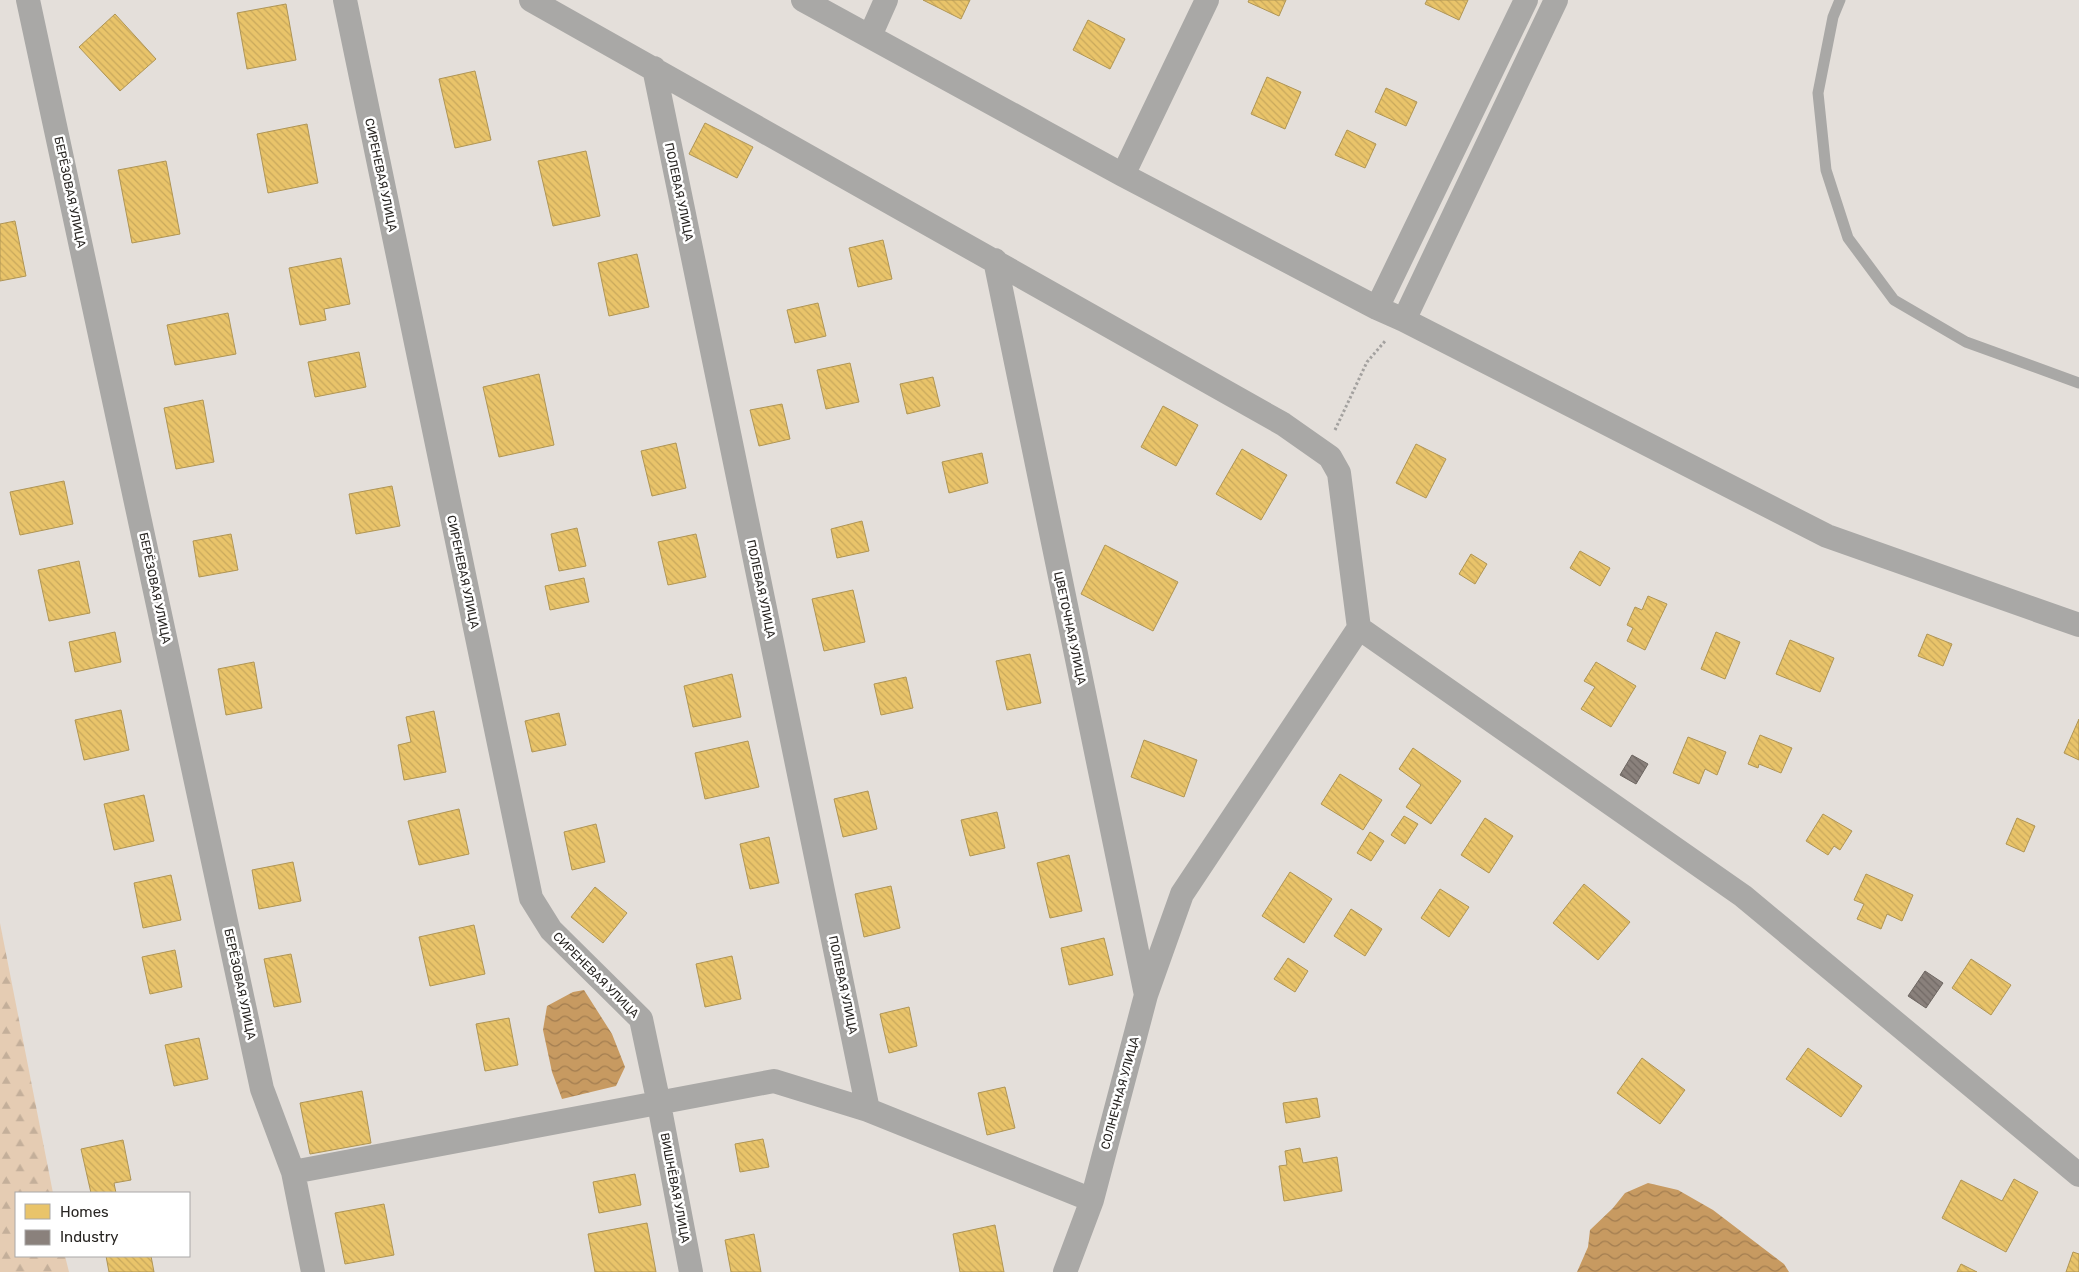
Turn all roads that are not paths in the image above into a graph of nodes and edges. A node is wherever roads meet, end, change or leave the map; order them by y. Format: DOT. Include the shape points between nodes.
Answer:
graph roads {
  1 [pos="28,0"];
  2 [pos="345,0"];
  3 [pos="531,0"];
  4 [pos="803,0"];
  5 [pos="886,0"];
  6 [pos="1207,0"];
  7 [pos="1526,0"];
  8 [pos="1556,0"];
  9 [pos="1840,0"];
  10 [pos="870,36"];
  11 [pos="654,68"];
  12 [pos="1123,175"];
  13 [pos="995,260"];
  14 [pos="1377,308"];
  15 [pos="1404,320"];
  16 [pos="2079,383"];
  17 [pos="2079,625"];
  18 [pos="1359,628"];
  19 [pos="1146,995"];
  20 [pos="660,1104"];
  21 [pos="868,1110"];
  22 [pos="292,1172"];
  23 [pos="2079,1175"];
  24 [pos="1092,1200"];
  25 [pos="313,1272"];
  26 [pos="691,1272"];
  27 [pos="1065,1272"];
  1 -- 22 [label="street, БЕРЁЗОВАЯ УЛИЦА" via="262,1089"];
  2 -- 20 [label="street, СИРЕНЕВАЯ УЛИЦА" via="531,898 551,930 641,1019"];
  3 -- 11 [label="street"];
  4 -- 10 [label="street"];
  5 -- 10 [label="street"];
  6 -- 12 [label="street"];
  7 -- 14 [label="street"];
  8 -- 15 [label="street"];
  9 -- 16 [label="lane" via="1833,17 1818,93 1826,170 1848,238 1894,300 1966,342"];
  10 -- 12 [label="street"];
  11 -- 13 [label="street"];
  11 -- 21 [label="street, ПОЛЕВАЯ УЛИЦА"];
  12 -- 14 [label="street"];
  13 -- 18 [label="street" via="1283,424 1330,457 1339,473"];
  13 -- 19 [label="street, ЦВЕТОЧНАЯ УЛИЦА"];
  14 -- 15 [label="street"];
  15 -- 17 [label="street" via="1827,536"];
  18 -- 19 [label="street, СОЛНЕЧНАЯ УЛИЦА" via="1182,894"];
  18 -- 23 [label="street" via="1743,896"];
  19 -- 24 [label="street, СОЛНЕЧНАЯ УЛИЦА"];
  20 -- 21 [label="street" via="774,1081"];
  20 -- 22 [label="street"];
  20 -- 26 [label="street, ВИШНЁВАЯ УЛИЦА"];
  21 -- 24 [label="street"];
  22 -- 25 [label="street, БЕРЁЗОВАЯ УЛИЦА"];
  24 -- 27 [label="street, СОЛНЕЧНАЯ УЛИЦА"];
}
